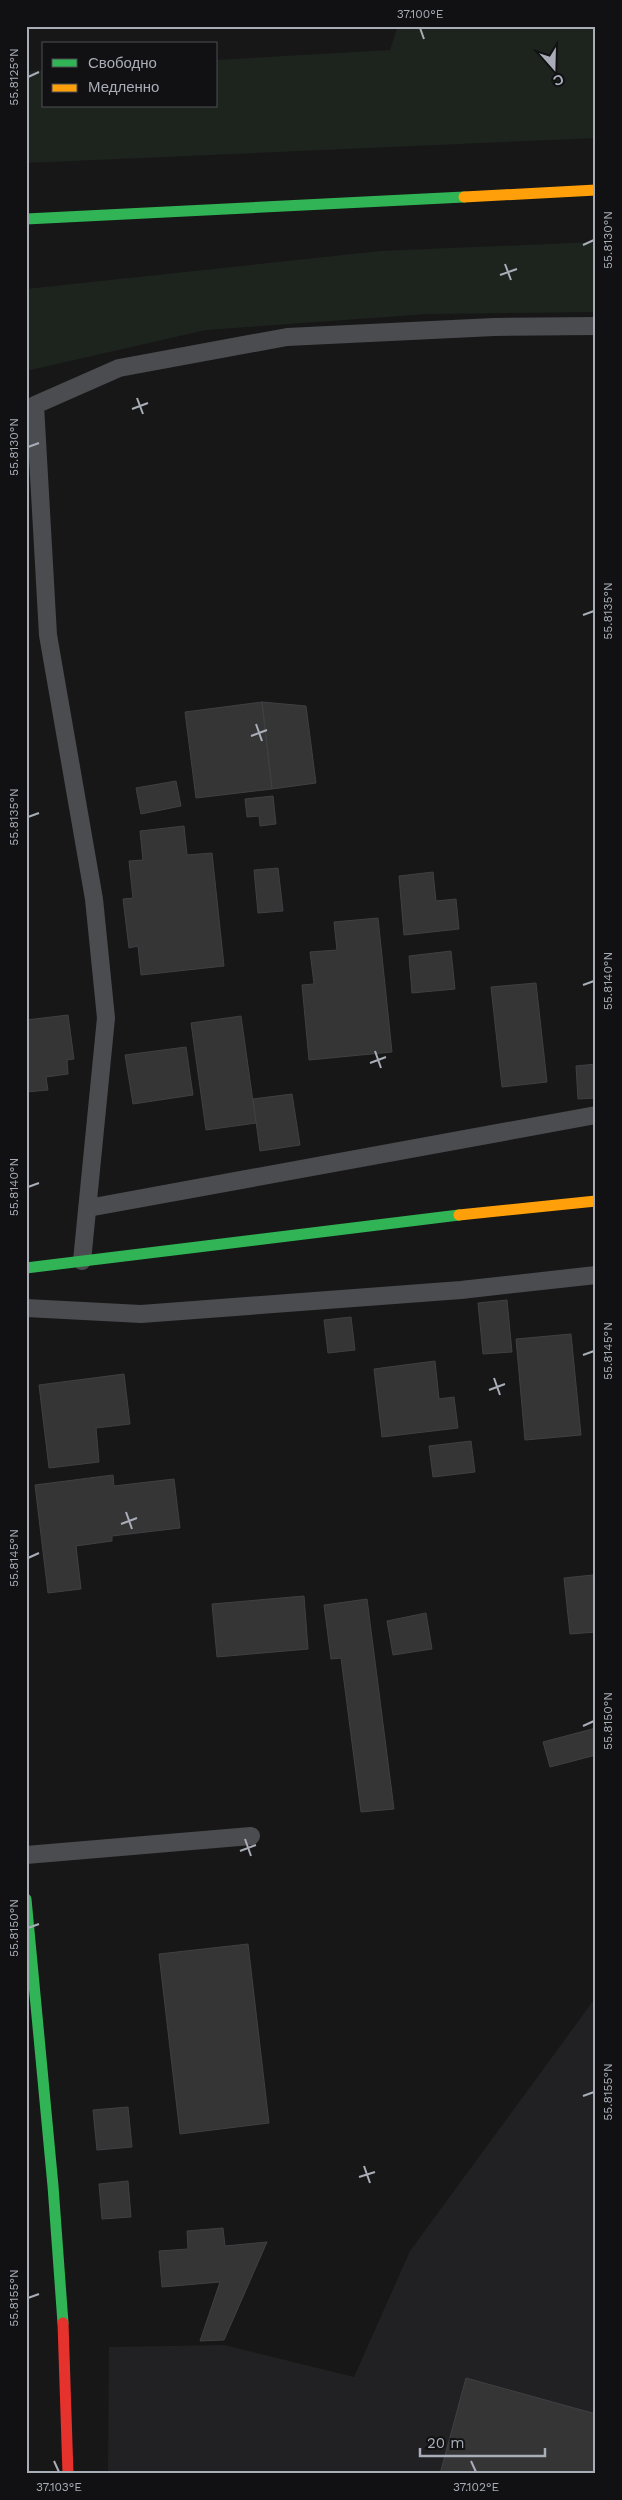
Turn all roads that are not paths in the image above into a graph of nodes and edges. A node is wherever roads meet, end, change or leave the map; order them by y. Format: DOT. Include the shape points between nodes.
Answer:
graph roads {
  1 [pos="596,190"];
  2 [pos="26,219"];
  3 [pos="596,326"];
  4 [pos="596,1116"];
  5 [pos="596,1201"];
  6 [pos="88,1208"];
  7 [pos="82,1261"];
  8 [pos="26,1268"];
  9 [pos="596,1275"];
  10 [pos="26,1308"];
  11 [pos="251,1836"];
  12 [pos="26,1855"];
  13 [pos="26,1899"];
  14 [pos="68,2474"];
  1 -- 2 [label="street"];
  3 -- 6 [label="lane" via="287,337 119,368 36,405 48,635 94,899 106,1018"];
  4 -- 6 [label="lane"];
  5 -- 7 [label="street"];
  6 -- 7 [label="lane"];
  7 -- 8 [label="street"];
  9 -- 10 [label="lane" via="461,1290 141,1314"];
  11 -- 12 [label="lane"];
  13 -- 14 [label="street" via="57,2241 67,2384"];
}
